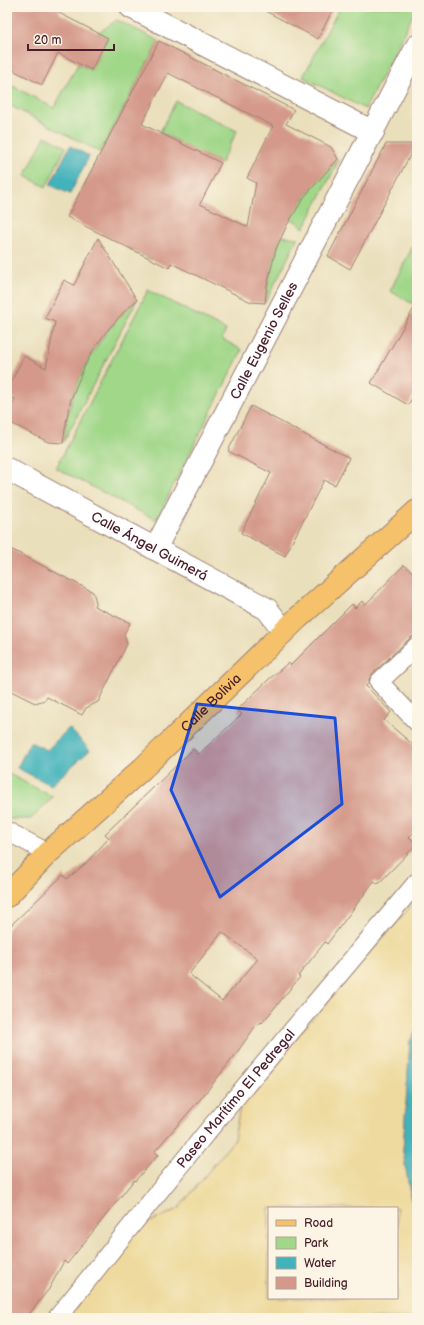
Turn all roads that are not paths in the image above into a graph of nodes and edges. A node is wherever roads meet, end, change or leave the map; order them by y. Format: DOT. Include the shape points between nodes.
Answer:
graph roads {
  1 [pos="131,7"];
  2 [pos="417,46"];
  3 [pos="373,132"];
  4 [pos="7,469"];
  5 [pos="417,511"];
  6 [pos="155,549"];
  7 [pos="284,631"];
  8 [pos="417,646"];
  9 [pos="417,722"];
  10 [pos="7,831"];
  11 [pos="48,853"];
  12 [pos="417,882"];
  13 [pos="7,896"];
  14 [pos="57,1318"];
  1 -- 3 [label="street"];
  2 -- 3 [label="street, Calle Eugenio Selles"];
  3 -- 6 [label="street, Calle Eugenio Selles"];
  4 -- 6 [label="street, Calle Ángel Guimerá"];
  5 -- 7 [label="main road, Calle Bolivia"];
  6 -- 7 [label="street, Calle Ángel Guimerá" via="267,609"];
  7 -- 11 [label="main road, Calle Bolivia" via="143,768"];
  8 -- 9 [label="street" via="379,682"];
  10 -- 11 [label="street"];
  11 -- 13 [label="main road, Calle Bolivia"];
  12 -- 14 [label="street, Paseo Marítimo El Pedregal" via="206,1133"];
}
